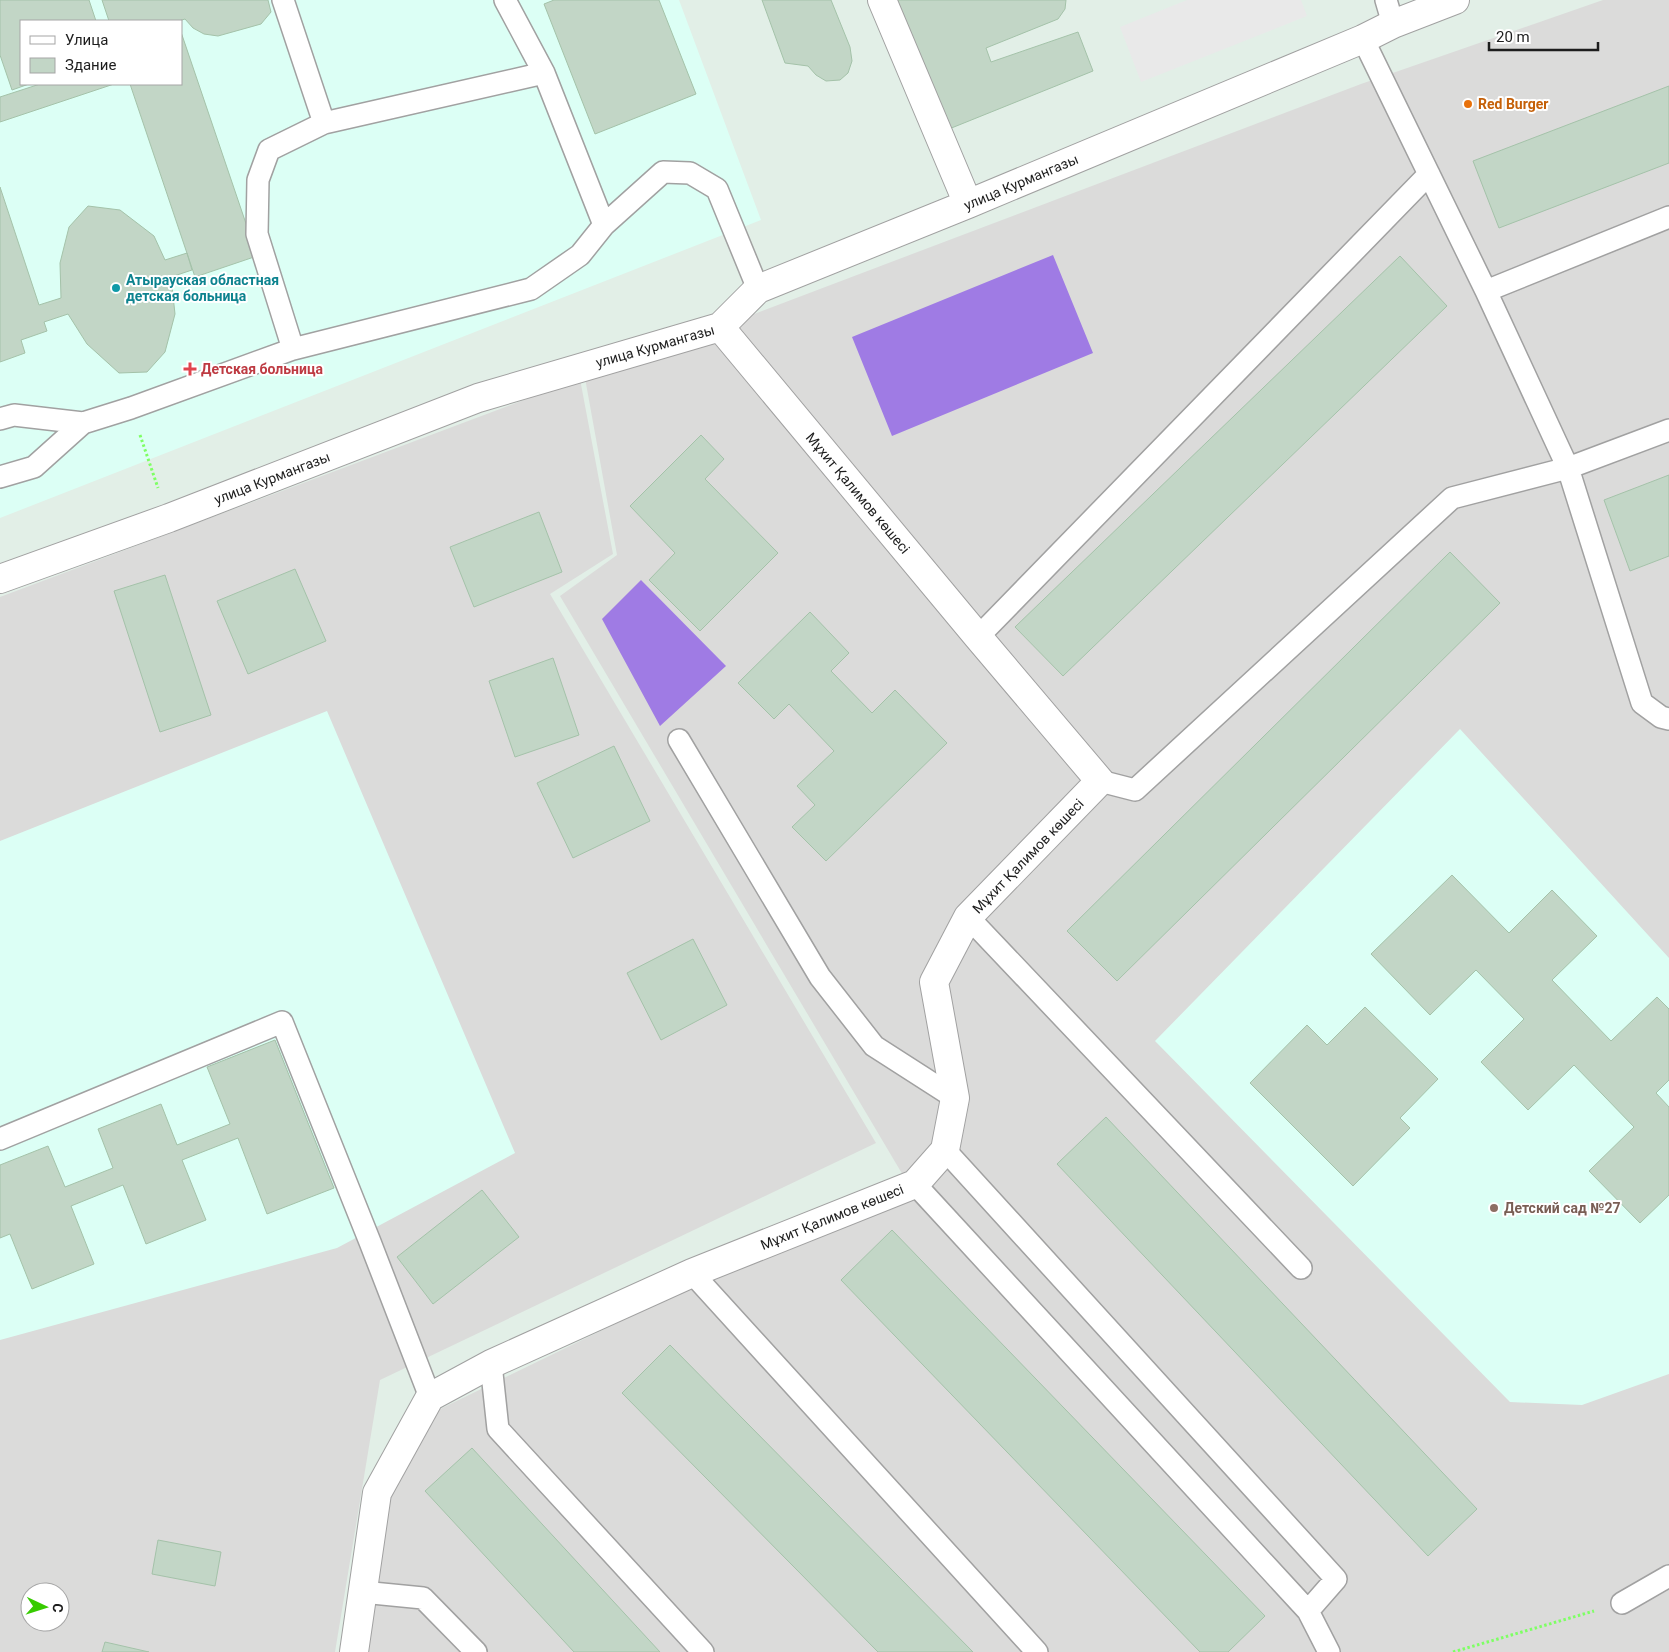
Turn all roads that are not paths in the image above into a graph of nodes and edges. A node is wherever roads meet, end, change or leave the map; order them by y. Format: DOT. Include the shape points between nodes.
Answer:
graph roads {
  1 [pos="283,0"];
  2 [pos="505,0"];
  3 [pos="882,0"];
  4 [pos="1455,0"];
  5 [pos="1390,12"];
  6 [pos="1363,39"];
  7 [pos="544,73"];
  8 [pos="324,123"];
  9 [pos="1429,174"];
  10 [pos="968,204"];
  11 [pos="1669,217"];
  12 [pos="604,225"];
  13 [pos="758,289"];
  14 [pos="1486,291"];
  15 [pos="720,326"];
  16 [pos="293,349"];
  17 [pos="0,419"];
  18 [pos="82,423"];
  19 [pos="1669,430"];
  20 [pos="1568,468"];
  21 [pos="0,477"];
  22 [pos="0,579"];
  23 [pos="978,637"];
  24 [pos="1669,719"];
  25 [pos="679,740"];
  26 [pos="1100,781"];
  27 [pos="968,917"];
  28 [pos="955,1098"];
  29 [pos="0,1139"];
  30 [pos="946,1150"];
  31 [pos="915,1184"];
  32 [pos="1301,1268"];
  33 [pos="692,1273"];
  34 [pos="491,1364"];
  35 [pos="430,1397"];
  36 [pos="1669,1576"];
  37 [pos="362,1592"];
  38 [pos="1622,1603"];
  39 [pos="1308,1611"];
  40 [pos="354,1652"];
  41 [pos="476,1652"];
  42 [pos="703,1652"];
  43 [pos="1038,1652"];
  44 [pos="1329,1652"];
  1 -- 8 [label="lane"];
  2 -- 7 [label="lane"];
  3 -- 10 [label="street"];
  4 -- 5 [label="street, улица Курмангазы"];
  5 -- 6 [label="street, улица Курмангазы"];
  6 -- 9 [label="lane"];
  6 -- 10 [label="street, улица Курмангазы"];
  7 -- 8 [label="lane"];
  7 -- 12 [label="lane"];
  8 -- 16 [label="lane" via="269,150 258,180 256,234"];
  9 -- 14 [label="lane"];
  9 -- 23 [label="lane"];
  10 -- 13 [label="street, улица Курмангазы"];
  11 -- 14 [label="lane"];
  12 -- 13 [label="lane" via="662,172 690,173 717,189"];
  12 -- 16 [label="lane" via="580,255 531,289"];
  13 -- 15 [label="street, улица Курмангазы"];
  14 -- 20 [label="lane"];
  15 -- 22 [label="street, улица Курмангазы" via="478,398 169,518"];
  15 -- 23 [label="street, Мұхит Қалимов көшесі"];
  16 -- 18 [label="lane"];
  17 -- 18 [label="lane" via="14,415"];
  18 -- 21 [label="lane" via="34,467"];
  19 -- 20 [label="lane"];
  20 -- 24 [label="lane" via="1642,704"];
  20 -- 26 [label="lane" via="1452,498 1134,790"];
  23 -- 26 [label="street, Мұхит Қалимов көшесі"];
  25 -- 28 [label="lane" via="820,977 874,1046"];
  26 -- 27 [label="street, Мұхит Қалимов көшесі"];
  27 -- 28 [label="street, Мұхит Қалимов көшесі" via="934,982"];
  27 -- 32 [label="lane"];
  28 -- 30 [label="street, Мұхит Қалимов көшесі"];
  29 -- 35 [label="lane" via="282,1022"];
  30 -- 31 [label="street, Мұхит Қалимов көшесі"];
  30 -- 39 [label="lane" via="1336,1579"];
  31 -- 33 [label="street, Мұхит Қалимов көшесі"];
  31 -- 39 [label="lane"];
  33 -- 34 [label="street, Мұхит Қалимов көшесі"];
  33 -- 43 [label="lane"];
  34 -- 35 [label="street, Мұхит Қалимов көшесі"];
  34 -- 42 [label="lane" via="498,1430"];
  35 -- 37 [label="street" via="377,1493"];
  36 -- 38 [label="lane"];
  37 -- 40 [label="street"];
  37 -- 41 [label="lane" via="423,1598"];
  39 -- 44 [label="lane"];
}
